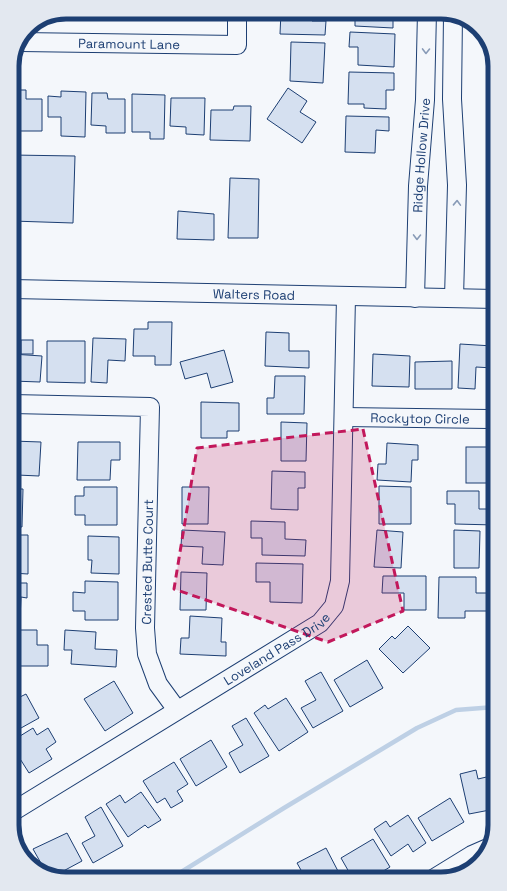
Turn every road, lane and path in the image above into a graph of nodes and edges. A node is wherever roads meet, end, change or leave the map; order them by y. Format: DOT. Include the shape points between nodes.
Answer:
graph roads {
  1 [pos="237,19"];
  2 [pos="427,19"];
  3 [pos="454,21"];
  4 [pos="26,42"];
  5 [pos="19,289"];
  6 [pos="346,297"];
  7 [pos="415,298"];
  8 [pos="454,298"];
  9 [pos="488,299"];
  10 [pos="19,404"];
  11 [pos="344,417"];
  12 [pos="488,418"];
  13 [pos="177,710"];
  14 [pos="19,802"];
  15 [pos="480,852"];
  16 [pos="444,872"];
  1 -- 4 [label="street, Paramount Lane" via="237,45"];
  2 -- 7 [label="street, Ridge Hollow Drive, one-way"];
  8 -- 3 [label="street, Ridge Hollow Drive, one-way" via="457,185 452,99"];
  5 -- 6 [label="street, Walters Road"];
  6 -- 7 [label="street, Walters Road"];
  6 -- 11 [label="street, Loveland Pass Drive"];
  7 -- 8 [label="street, Walters Road"];
  8 -- 9 [label="street, Walters Road"];
  10 -- 13 [label="street, Crested Butte Court" via="150,407 147,654 158,684"];
  11 -- 12 [label="street, Rockytop Circle"];
  11 -- 13 [label="street, Loveland Pass Drive" via="340,581 334,606 320,623"];
  13 -- 14 [label="street, Loveland Pass Drive"];
  15 -- 16 [label="street"];
}
